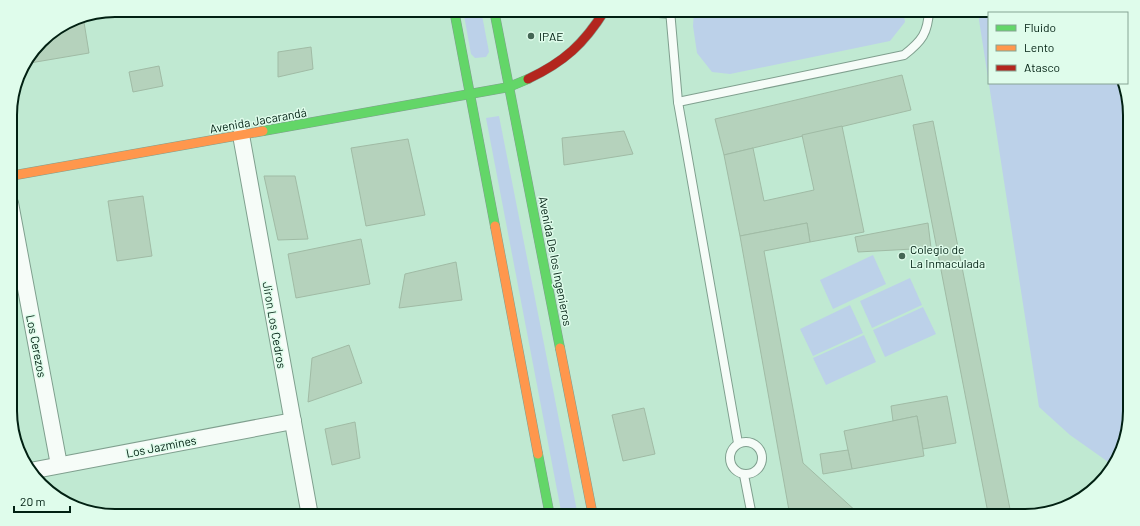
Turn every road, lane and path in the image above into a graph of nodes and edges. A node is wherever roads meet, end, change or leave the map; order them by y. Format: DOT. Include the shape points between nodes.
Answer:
graph roads {
  1 [pos="455,17"];
  2 [pos="495,17"];
  3 [pos="601,17"];
  4 [pos="670,17"];
  5 [pos="929,17"];
  6 [pos="509,87"];
  7 [pos="470,94"];
  8 [pos="678,102"];
  9 [pos="240,135"];
  10 [pos="17,175"];
  11 [pos="17,257"];
  12 [pos="293,421"];
  13 [pos="738,443"];
  14 [pos="59,465"];
  15 [pos="36,470"];
  16 [pos="744,475"];
  17 [pos="309,509"];
  18 [pos="549,509"];
  19 [pos="592,509"];
  20 [pos="751,509"];
  1 -- 7 [label="street"];
  2 -- 6 [label="street, Avenida De los Ingenieros"];
  3 -- 6 [label="street, Avenida Jacarandá" via="592,31 570,55 544,73"];
  4 -- 8 [label="lane"];
  5 -- 8 [label="lane" via="928,27 919,44 904,55"];
  6 -- 7 [label="street, Avenida Jacarandá"];
  6 -- 19 [label="street, Avenida De los Ingenieros"];
  7 -- 9 [label="street, Avenida Jacarandá"];
  7 -- 18 [label="street"];
  8 -- 13 [label="lane"];
  9 -- 10 [label="street, Avenida Jacarandá"];
  9 -- 12 [label="street, Jiron Los Cedros"];
  11 -- 14 [label="street, Los Cerezos"];
  12 -- 14 [label="street, Los Jazmines"];
  12 -- 17 [label="street, Jiron Los Cedros"];
  13 -- 16 [label="lane" via="729,457 736,472"];
  13 -- 16 [label="lane" via="753,443 762,455 758,469 752,474"];
  14 -- 15 [label="street, Los Jazmines"];
  16 -- 20 [label="lane"];
}
